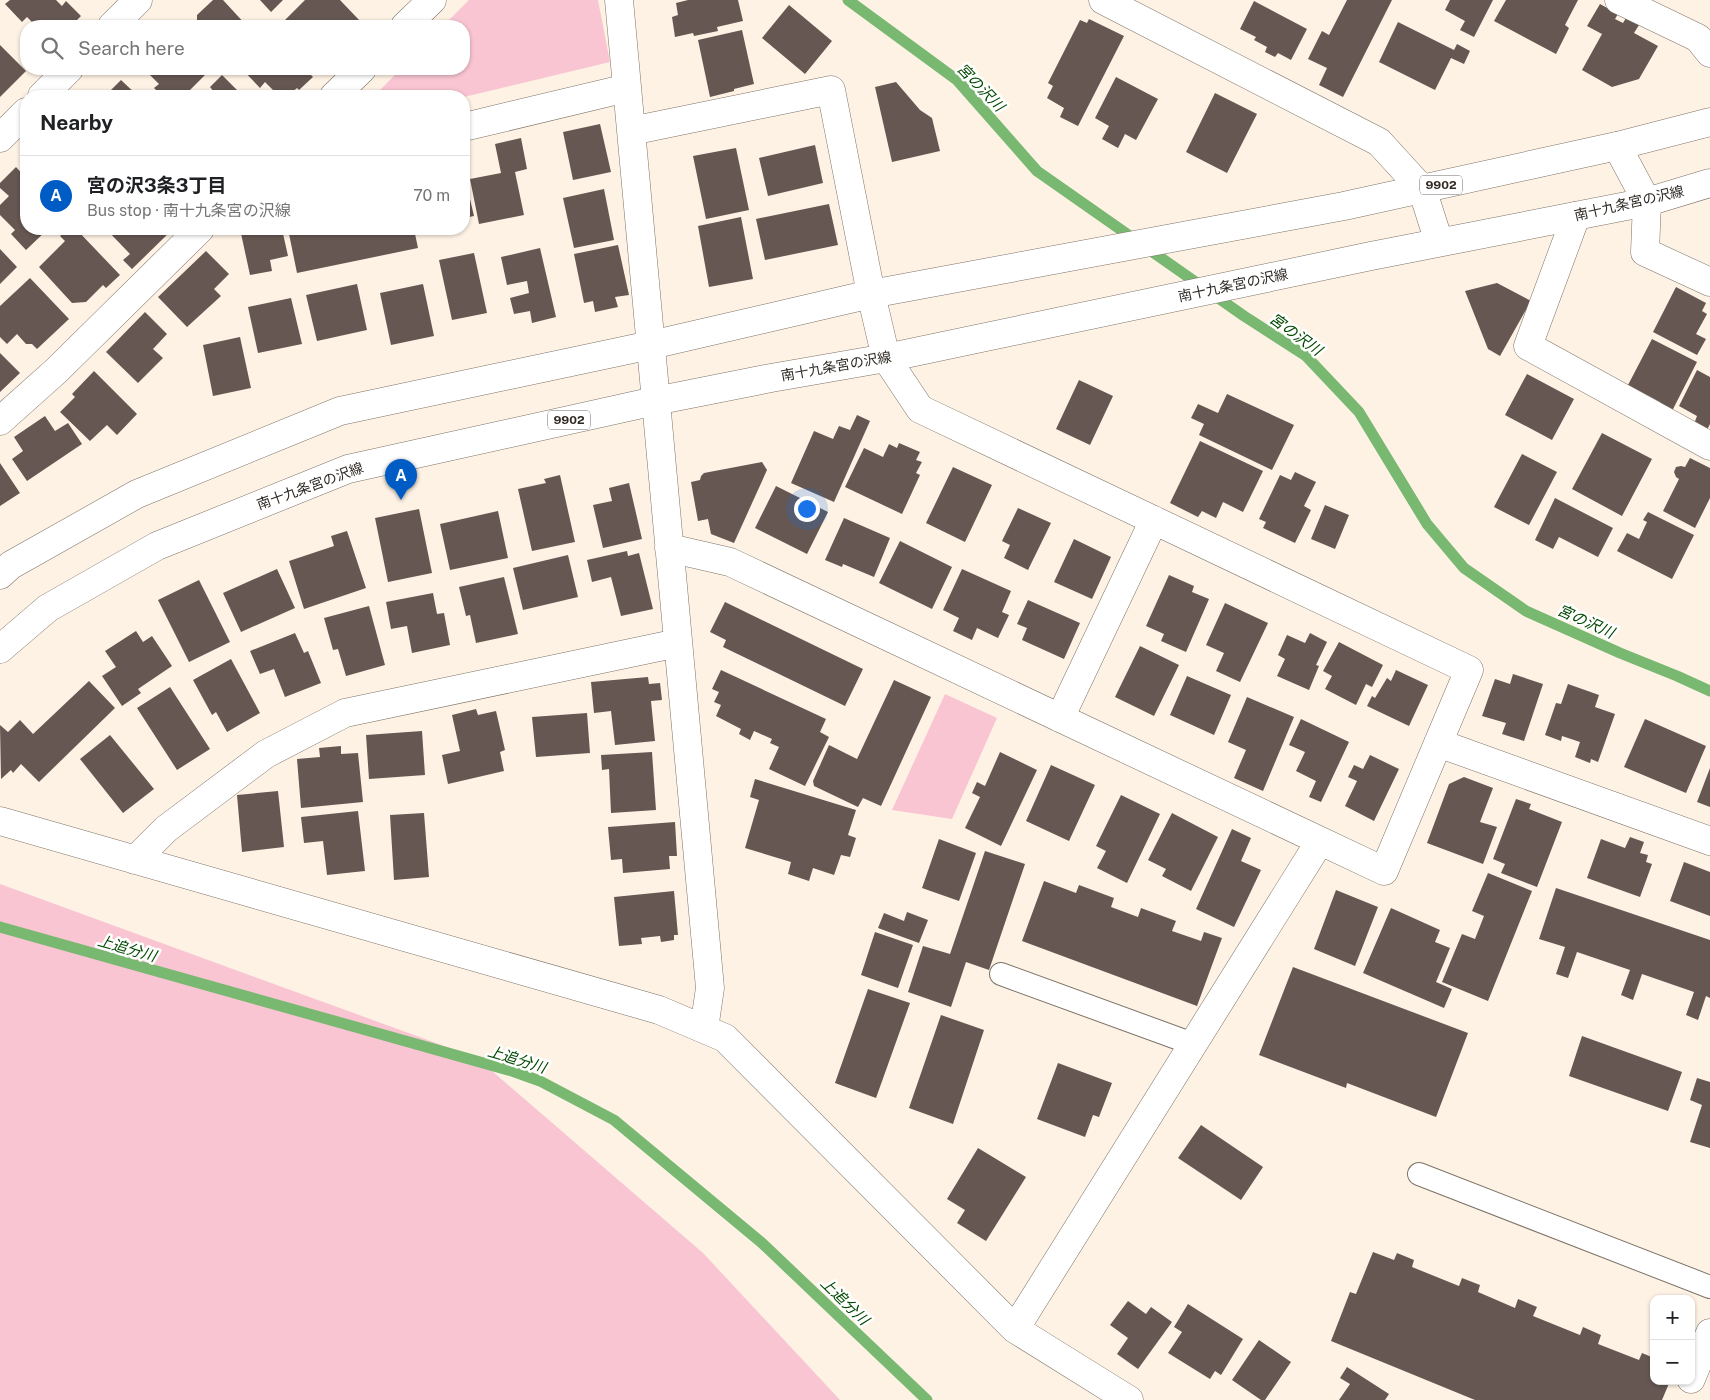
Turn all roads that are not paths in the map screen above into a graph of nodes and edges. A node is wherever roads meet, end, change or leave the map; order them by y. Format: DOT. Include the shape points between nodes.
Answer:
graph roads {
  1 [pos="138,0"];
  2 [pos="432,0"];
  3 [pos="618,0"];
  4 [pos="1103,0"];
  5 [pos="1619,0"];
  6 [pos="118,20"];
  7 [pos="411,20"];
  8 [pos="1710,53"];
  9 [pos="63,75"];
  10 [pos="356,75"];
  11 [pos="627,88"];
  12 [pos="48,90"];
  13 [pos="340,90"];
  14 [pos="20,118"];
  15 [pos="1710,122"];
  16 [pos="470,126"];
  17 [pos="631,131"];
  18 [pos="0,138"];
  19 [pos="1617,146"];
  20 [pos="1710,183"];
  21 [pos="1422,189"];
  22 [pos="1647,202"];
  23 [pos="1576,216"];
  24 [pos="194,235"];
  25 [pos="1439,242"];
  26 [pos="1710,282"];
  27 [pos="872,294"];
  28 [pos="652,345"];
  29 [pos="886,358"];
  30 [pos="655,401"];
  31 [pos="0,421"];
  32 [pos="1710,446"];
  33 [pos="1154,520"];
  34 [pos="669,548"];
  35 [pos="0,575"];
  36 [pos="678,643"];
  37 [pos="0,649"];
  38 [pos="1060,718"];
  39 [pos="1438,743"];
  40 [pos="0,821"];
  41 [pos="1320,841"];
  42 [pos="1710,841"];
  43 [pos="135,860"];
  44 [pos="1001,974"];
  45 [pos="704,1029"];
  46 [pos="1193,1044"];
  47 [pos="1420,1174"];
  48 [pos="1710,1287"];
  49 [pos="1016,1329"];
  50 [pos="1710,1332"];
  51 [pos="1695,1370"];
  52 [pos="1689,1385"];
  53 [pos="1129,1400"];
  54 [pos="1683,1400"];
  1 -- 6 [label="street"];
  2 -- 7 [label="street"];
  3 -- 11 [label="street"];
  4 -- 21 [label="street" via="1379,142"];
  5 -- 8 [label="street" via="1698,38"];
  9 -- 12 [label="street"];
  10 -- 13 [label="street"];
  11 -- 16 [label="street"];
  11 -- 17 [label="street"];
  14 -- 18 [label="street"];
  15 -- 19 [label="street, 9902"];
  17 -- 27 [label="street" via="831,90"];
  17 -- 28 [label="street"];
  19 -- 21 [label="street, 9902"];
  19 -- 22 [label="street"];
  20 -- 22 [label="street, 南十九条宮の沢線 / 9902"];
  21 -- 25 [label="street"];
  21 -- 27 [label="street, 9902"];
  22 -- 23 [label="street, 南十九条宮の沢線 / 9902"];
  22 -- 26 [label="street" via="1645,252"];
  23 -- 25 [label="street, 南十九条宮の沢線 / 9902"];
  23 -- 32 [label="street" via="1528,346"];
  24 -- 31 [label="street" via="56,372"];
  25 -- 29 [label="street, 南十九条宮の沢線 / 9902"];
  27 -- 28 [label="street, 9902"];
  27 -- 29 [label="street"];
  28 -- 30 [label="street"];
  28 -- 35 [label="street, 9902" via="340,411 137,494 11,565"];
  29 -- 30 [label="street, 南十九条宮の沢線 / 9902"];
  29 -- 33 [label="street" via="920,409"];
  30 -- 34 [label="street"];
  30 -- 37 [label="street, 南十九条宮の沢線 / 9902" via="348,469 156,546 48,608"];
  33 -- 38 [label="street"];
  33 -- 39 [label="street" via="1469,670"];
  34 -- 36 [label="street"];
  34 -- 38 [label="street" via="730,562"];
  36 -- 43 [label="street" via="345,713 266,754 166,829"];
  36 -- 45 [label="street" via="710,988"];
  38 -- 41 [label="street"];
  39 -- 41 [label="street" via="1384,871"];
  39 -- 42 [label="street"];
  40 -- 43 [label="street"];
  41 -- 46 [label="street"];
  43 -- 45 [label="street" via="659,1010"];
  44 -- 46 [label="lane"];
  45 -- 49 [label="street" via="725,1038"];
  46 -- 49 [label="street"];
  47 -- 48 [label="lane"];
  49 -- 53 [label="street"];
  50 -- 51 [label="street"];
  52 -- 54 [label="street"];
}
